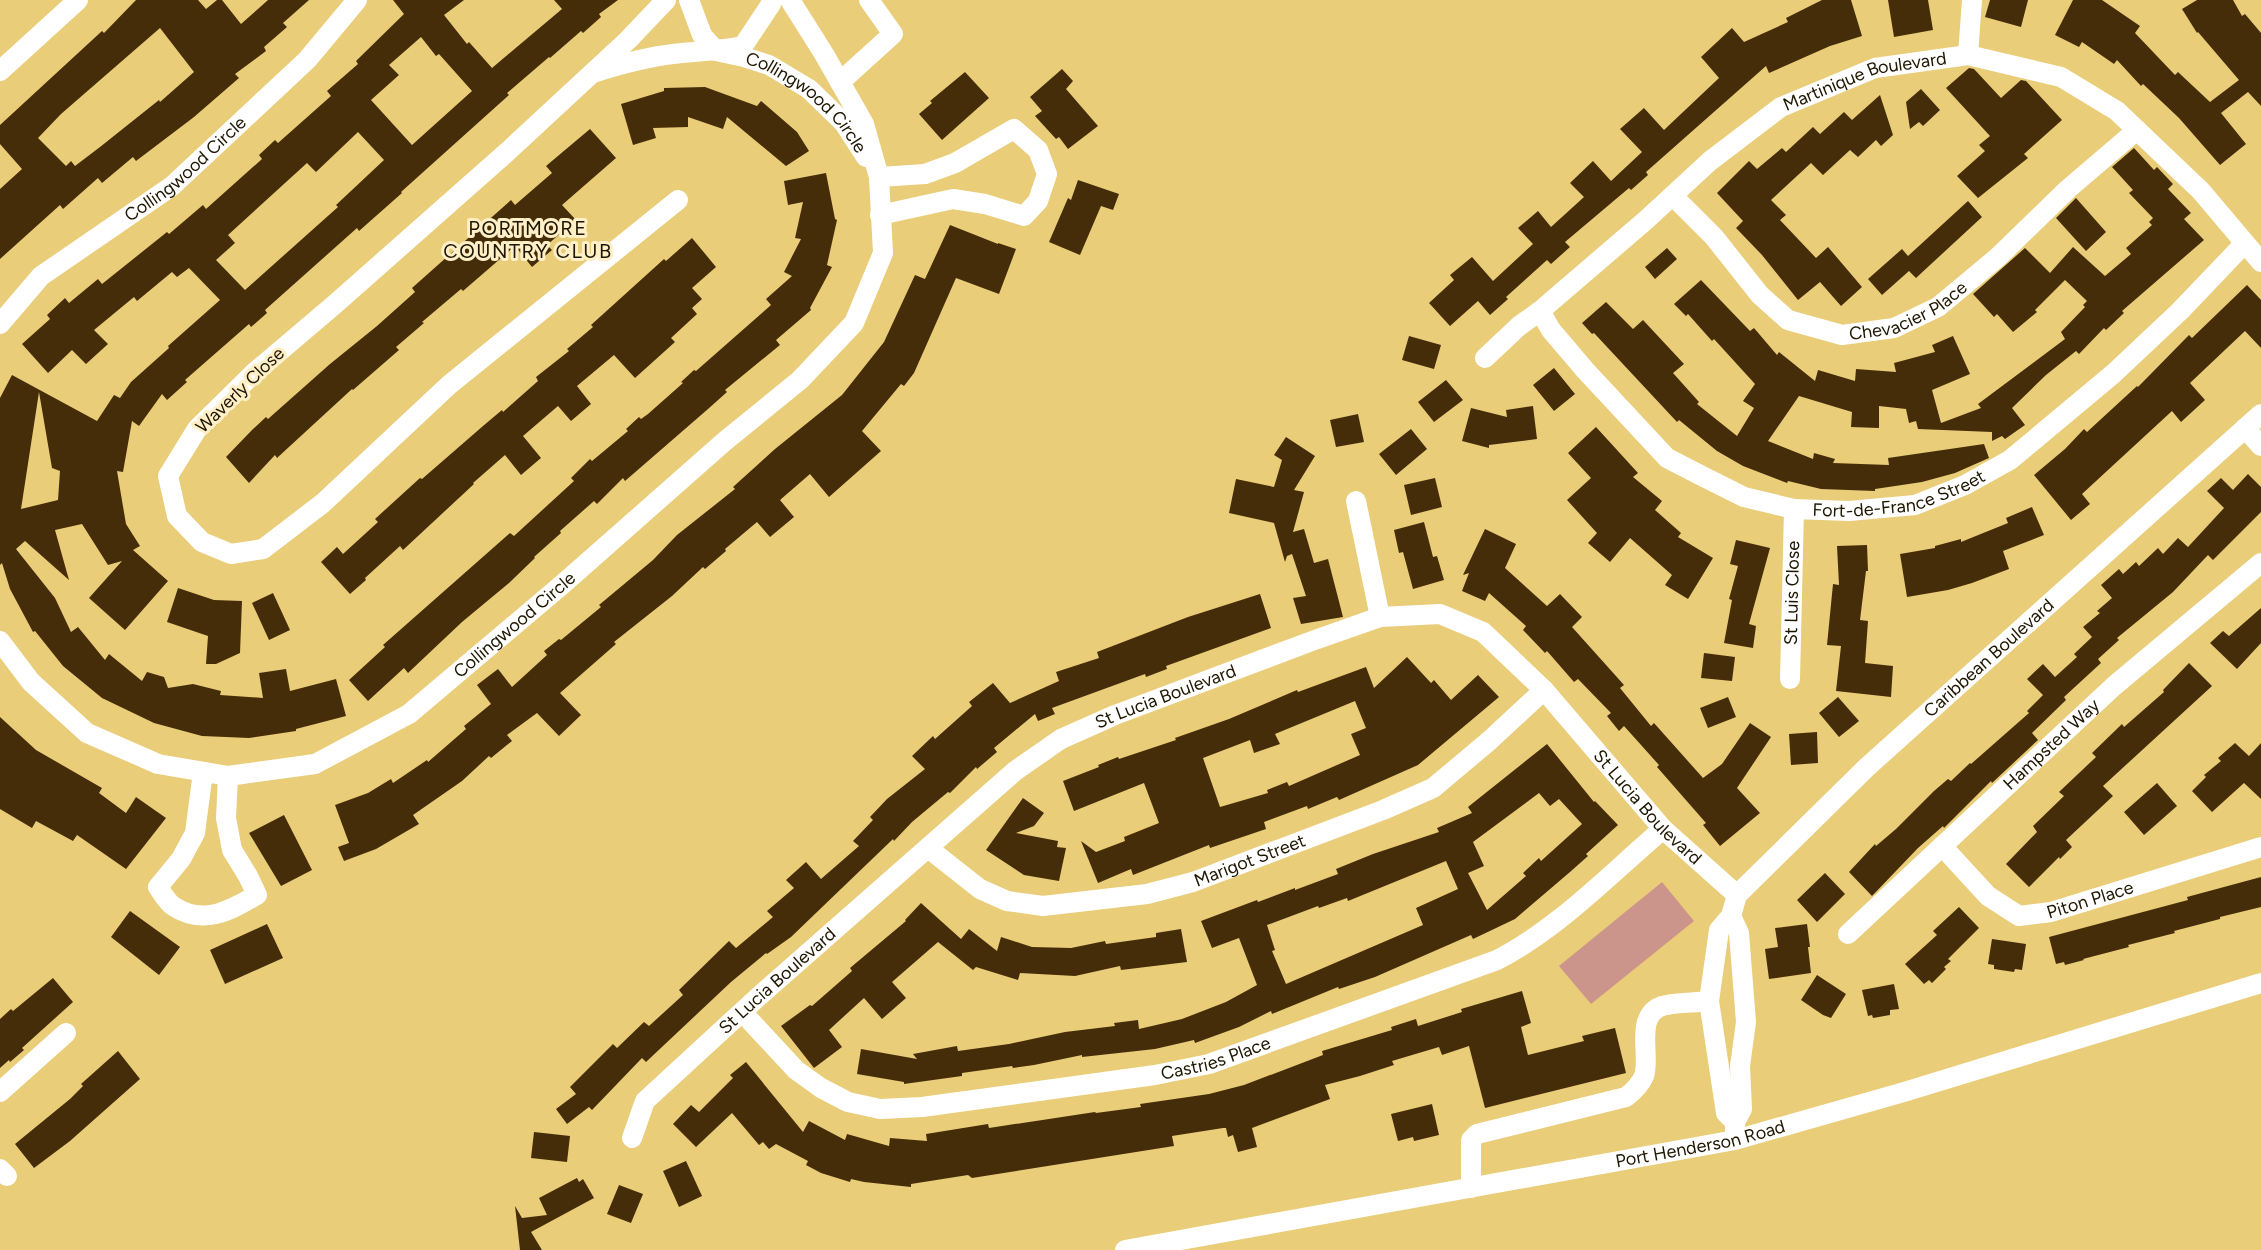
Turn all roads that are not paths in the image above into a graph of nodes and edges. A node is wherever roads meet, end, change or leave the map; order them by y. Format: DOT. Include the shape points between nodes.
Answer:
graph roads {
  1 [pos="78,0"];
  2 [pos="357,0"];
  3 [pos="666,0"];
  4 [pos="689,0"];
  5 [pos="771,0"];
  6 [pos="790,0"];
  7 [pos="869,0"];
  8 [pos="1972,0"];
  9 [pos="716,51"];
  10 [pos="1968,55"];
  11 [pos="0,71"];
  12 [pos="591,74"];
  13 [pos="840,82"];
  14 [pos="2137,130"];
  15 [pos="879,177"];
  16 [pos="1673,196"];
  17 [pos="678,200"];
  18 [pos="880,215"];
  19 [pos="2244,244"];
  20 [pos="2261,262"];
  21 [pos="1540,311"];
  22 [pos="0,324"];
  23 [pos="1485,358"];
  24 [pos="2261,414"];
  25 [pos="2245,428"];
  26 [pos="2261,446"];
  27 [pos="1356,501"];
  28 [pos="1794,509"];
  29 [pos="2261,563"];
  30 [pos="1380,617"];
  31 [pos="0,641"];
  32 [pos="1790,679"];
  33 [pos="1544,690"];
  34 [pos="203,772"];
  35 [pos="228,776"];
  36 [pos="1663,829"];
  37 [pos="1942,846"];
  38 [pos="2261,847"];
  39 [pos="928,848"];
  40 [pos="1737,895"];
  41 [pos="1731,916"];
  42 [pos="1848,934"];
  43 [pos="2261,983"];
  44 [pos="1709,1001"];
  45 [pos="743,1013"];
  46 [pos="66,1033"];
  47 [pos="0,1092"];
  48 [pos="1735,1131"];
  49 [pos="632,1138"];
  50 [pos="1471,1188"];
  51 [pos="1125,1250"];
  1 -- 11 [label="street"];
  2 -- 22 [label="street, Collingwood Circle" via="307,60 172,186 41,276"];
  3 -- 12 [label="street, Waverly Close"];
  4 -- 9 [label="street, Collingwood Circle" via="702,35"];
  5 -- 9 [label="street, Collingwood Circle" via="743,46"];
  6 -- 13 [label="street, Collingwood Circle"];
  7 -- 13 [label="street" via="894,34"];
  8 -- 10 [label="street"];
  9 -- 12 [label="street, Waverly Close" via="672,54"];
  9 -- 15 [label="street, Collingwood Circle" via="769,65 809,89 844,123"];
  10 -- 14 [label="street, Martinique Boulevard" via="2061,77 2117,111"];
  10 -- 16 [label="street, Martinique Boulevard" via="1875,68 1780,107"];
  12 -- 17 [label="street, Waverly Close" via="255,372 197,429 168,476 177,516 202,542 231,554 263,549 323,503 449,385"];
  13 -- 15 [label="street, Collingwood Circle" via="864,124"];
  14 -- 16 [label="street, Chevacier Place" via="1938,307 1894,328 1842,335 1788,320 1760,295 1714,237"];
  14 -- 19 [label="street, Martinique Boulevard" via="2201,190"];
  15 -- 18 [label="street, Collingwood Circle"];
  15 -- 18 [label="street" via="925,174 955,163 1014,129 1038,150 1047,174 1038,201 1024,216 953,199"];
  16 -- 21 [label="street, Martinique Boulevard"];
  18 -- 35 [label="street, Collingwood Circle" via="883,253 854,323 800,380 487,650 409,714 315,764"];
  19 -- 20 [label="street, Martinique Boulevard"];
  19 -- 28 [label="street, Fort-de-France Street" via="2113,374 2010,460 1965,485 1915,505 1850,511"];
  21 -- 23 [label="street, Martinique Boulevard"];
  21 -- 28 [label="street, Fort-de-France Street" via="1585,370 1667,458 1744,497"];
  24 -- 25 [label="street, Caribbean Boulevard"];
  25 -- 26 [label="street"];
  25 -- 40 [label="street, Caribbean Boulevard" via="1866,768"];
  27 -- 30 [label="street"];
  28 -- 32 [label="street, St Luis Close"];
  29 -- 37 [label="street, Hampsted Way" via="2114,686"];
  30 -- 33 [label="street, St Lucia Boulevard" via="1440,614 1483,632"];
  30 -- 39 [label="street, St Lucia Boulevard" via="1115,715 1061,739 1015,771"];
  31 -- 34 [label="street, Collingwood Circle" via="31,682 87,733 158,765"];
  33 -- 36 [label="street, St Lucia Boulevard"];
  33 -- 39 [label="street, Marigot Street" via="1433,788 1193,882 1147,894 1043,906 1007,900 980,889"];
  34 -- 35 [label="street, Collingwood Circle"];
  34 -- 35 [label="street" via="195,833 181,860 158,887 171,905 198,918 231,910 257,895 232,850 226,818"];
  36 -- 40 [label="street, St Lucia Boulevard"];
  36 -- 45 [label="street, Castries Place" via="1554,922 1519,949 1497,960 1209,1064 1155,1075 922,1107 880,1109 848,1102 821,1088 796,1070"];
  37 -- 38 [label="street, Piton Place" via="1988,896 2019,916 2051,912"];
  37 -- 42 [label="street, Hampsted Way"];
  39 -- 45 [label="street, St Lucia Boulevard"];
  40 -- 41 [label="street, Caribbean Boulevard"];
  41 -- 44 [label="street, Caribbean Boulevard" via="1719,930"];
  41 -- 48 [label="street" via="1739,933 1746,1022 1740,1066 1742,1109"];
  43 -- 48 [label="street, Port Henderson Road" via="1904,1092"];
  44 -- 48 [label="street, Caribbean Boulevard" via="1726,1113"];
  44 -- 50 [label="street" via="1661,1006 1652,1013 1646,1025 1644,1074 1637,1088 1626,1097 1477,1134 1471,1140"];
  45 -- 49 [label="street, St Lucia Boulevard" via="645,1101"];
  46 -- 47 [label="street"];
  48 -- 50 [label="street, Port Henderson Road"];
  50 -- 51 [label="street, Port Henderson Road"];
}
